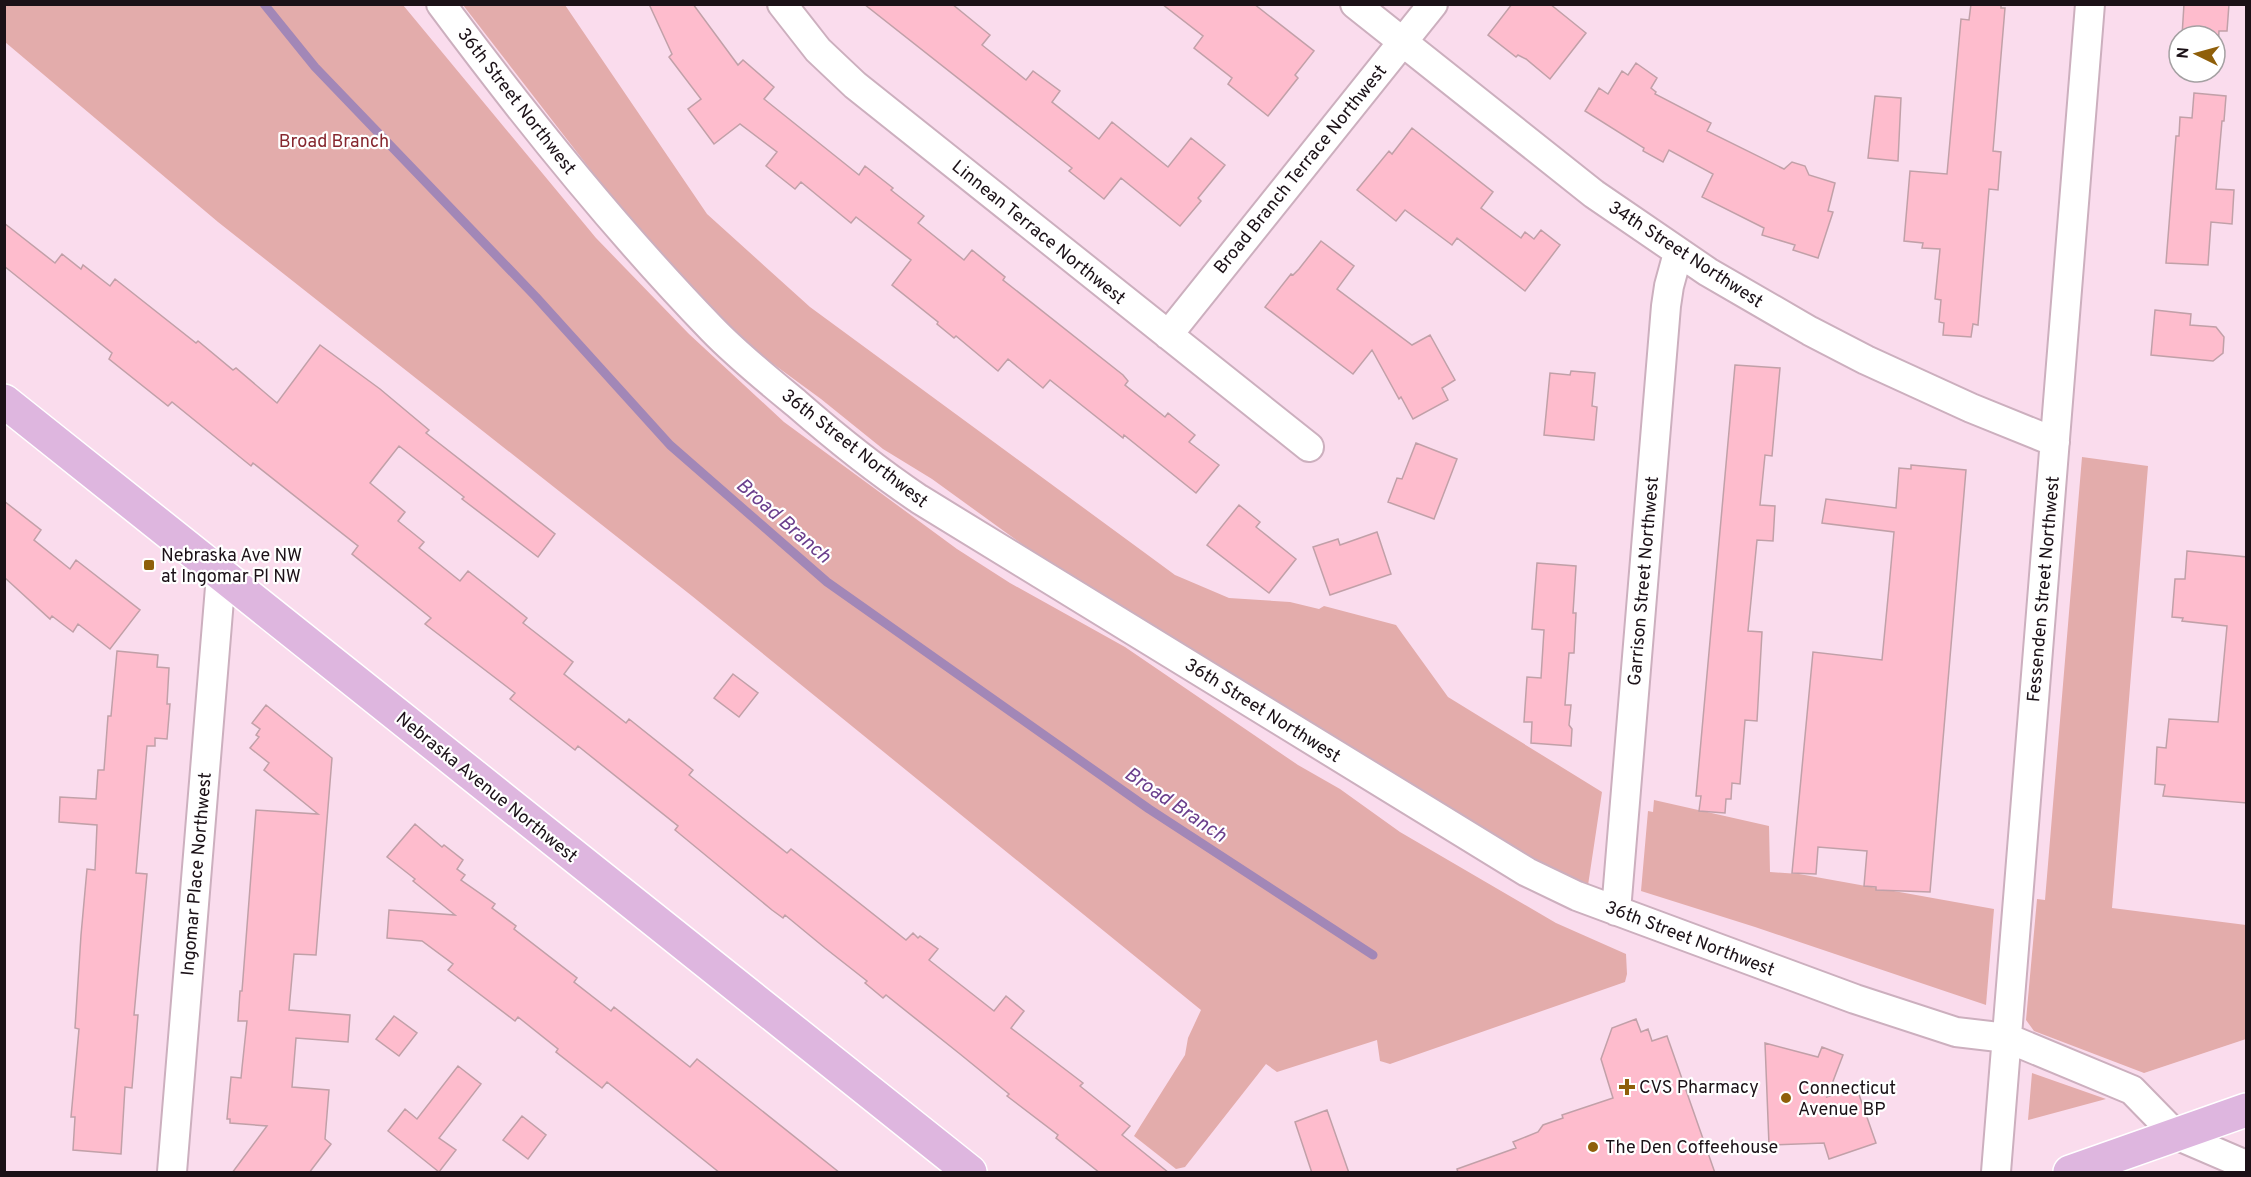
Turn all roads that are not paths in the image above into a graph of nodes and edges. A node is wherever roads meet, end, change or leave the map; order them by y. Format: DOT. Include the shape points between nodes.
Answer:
graph roads {
  1 [pos="441,4"];
  2 [pos="782,4"];
  3 [pos="1355,4"];
  4 [pos="1433,4"];
  5 [pos="2090,4"];
  6 [pos="1402,42"];
  7 [pos="1678,253"];
  8 [pos="1168,335"];
  9 [pos="4,400"];
  10 [pos="2055,442"];
  11 [pos="1309,447"];
  12 [pos="221,575"];
  13 [pos="1616,911"];
  14 [pos="2007,1038"];
  15 [pos="2247,1110"];
  16 [pos="2176,1135"];
  17 [pos="2247,1166"];
  18 [pos="171,1173"];
  19 [pos="970,1173"];
  20 [pos="1996,1173"];
  21 [pos="2070,1173"];
  1 -- 13 [label="street, 36th Street Northwest" via="561,159 713,330 878,471 1502,859"];
  2 -- 8 [label="street, Linnean Terrace Northwest" via="807,38 855,85"];
  3 -- 6 [label="street, 34th Street Northwest"];
  4 -- 6 [label="street, Broad Branch Terrace Northwest"];
  5 -- 10 [label="street, Fessenden Street Northwest"];
  6 -- 7 [label="street, 34th Street Northwest" via="1594,194"];
  6 -- 8 [label="street, Broad Branch Terrace Northwest"];
  7 -- 10 [label="street, 34th Street Northwest" via="1866,360"];
  7 -- 13 [label="street, Garrison Street Northwest" via="1666,306"];
  8 -- 11 [label="street, Linnean Terrace Northwest"];
  9 -- 12 [label="main road, Nebraska Avenue Northwest"];
  10 -- 14 [label="street, Fessenden Street Northwest"];
  12 -- 18 [label="street, Ingomar Place Northwest"];
  12 -- 19 [label="main road, Nebraska Avenue Northwest"];
  13 -- 14 [label="street, 36th Street Northwest" via="1956,1032"];
  14 -- 16 [label="street, 36th Street Northwest" via="2132,1090"];
  14 -- 20 [label="street, Fessenden Street Northwest"];
  15 -- 16 [label="main road"];
  16 -- 17 [label="street, 36th Street Northwest"];
  16 -- 21 [label="main road"];
}
